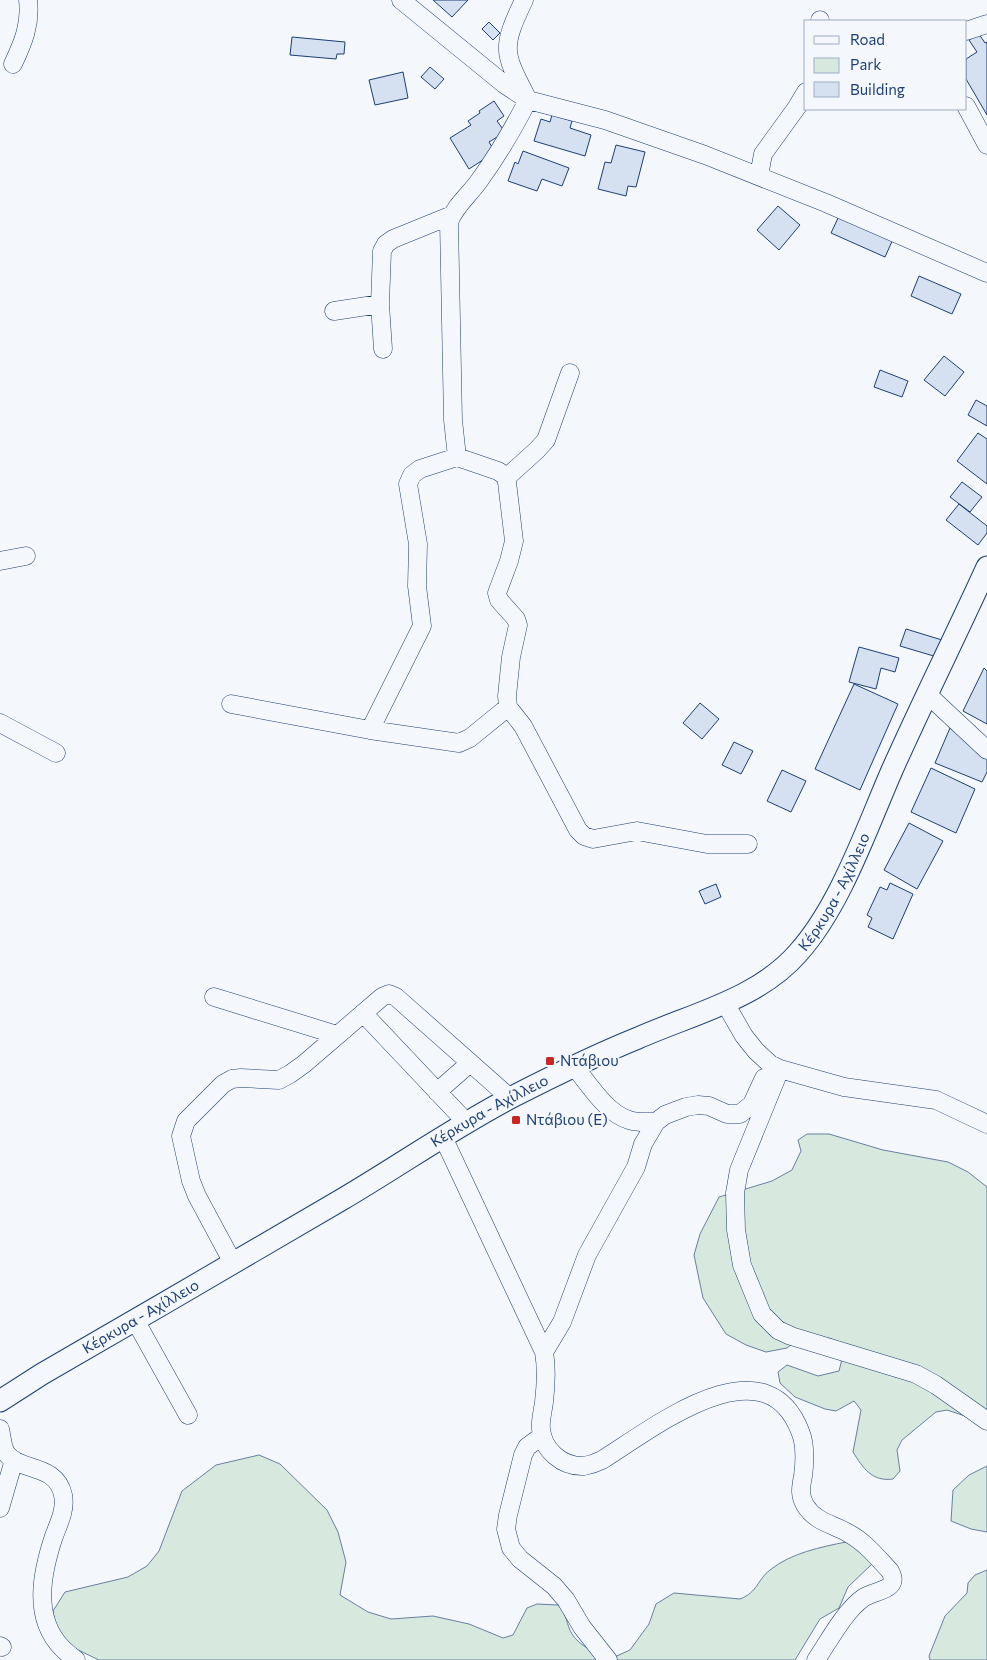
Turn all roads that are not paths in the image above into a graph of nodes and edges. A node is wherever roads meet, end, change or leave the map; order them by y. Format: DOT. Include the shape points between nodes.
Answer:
graph roads {
  1 [pos="28,0"];
  2 [pos="524,0"];
  3 [pos="403,1"];
  4 [pos="987,24"];
  5 [pos="967,32"];
  6 [pos="14,64"];
  7 [pos="804,95"];
  8 [pos="528,100"];
  9 [pos="967,108"];
  10 [pos="987,145"];
  11 [pos="759,176"];
  12 [pos="452,215"];
  13 [pos="987,273"];
  14 [pos="380,304"];
  15 [pos="334,311"];
  16 [pos="383,349"];
  17 [pos="570,373"];
  18 [pos="457,457"];
  19 [pos="506,478"];
  20 [pos="26,556"];
  21 [pos="0,561"];
  22 [pos="987,567"];
  23 [pos="982,592"];
  24 [pos="927,694"];
  25 [pos="231,704"];
  26 [pos="508,707"];
  27 [pos="0,723"];
  28 [pos="370,730"];
  29 [pos="987,750"];
  30 [pos="56,753"];
  31 [pos="748,844"];
  32 [pos="214,997"];
  33 [pos="725,1003"];
  34 [pos="363,1013"];
  35 [pos="337,1035"];
  36 [pos="470,1062"];
  37 [pos="574,1066"];
  38 [pos="775,1066"];
  39 [pos="437,1092"];
  40 [pos="510,1098"];
  41 [pos="656,1122"];
  42 [pos="467,1124"];
  43 [pos="987,1124"];
  44 [pos="443,1137"];
  45 [pos="233,1263"];
  46 [pos="135,1320"];
  47 [pos="544,1352"];
  48 [pos="0,1401"];
  49 [pos="188,1416"];
  50 [pos="987,1421"];
  51 [pos="0,1429"];
  52 [pos="542,1436"];
  53 [pos="14,1460"];
  54 [pos="0,1508"];
  55 [pos="76,1660"];
  56 [pos="608,1660"];
  57 [pos="816,1660"];
  1 -- 6 [label="street" via="27,31"];
  2 -- 8 [label="street" via="509,32 507,51"];
  3 -- 8 [label="street"];
  4 -- 5 [label="street"];
  7 -- 11 [label="street" via="764,154"];
  8 -- 11 [label="street" via="605,120"];
  8 -- 12 [label="street" via="507,140"];
  9 -- 10 [label="street"];
  11 -- 13 [label="street"];
  12 -- 14 [label="street" via="386,244 381,255"];
  12 -- 18 [label="street" via="449,222 453,420"];
  14 -- 15 [label="street"];
  14 -- 16 [label="street"];
  17 -- 19 [label="street" via="546,440"];
  18 -- 19 [label="street" via="498,471"];
  18 -- 28 [label="street" via="420,469 410,479 418,544 417,586 422,626"];
  19 -- 26 [label="street" via="514,540 497,593 518,625 511,657"];
  20 -- 21 [label="street"];
  22 -- 23 [label="main road, Κέρκυρα - Αχίλλειο"];
  23 -- 24 [label="main road, Κέρκυρα - Αχίλλειο"];
  24 -- 29 [label="street"];
  24 -- 33 [label="main road, Κέρκυρα - Αχίλλειο" via="842,884 822,921 796,956 779,972"];
  25 -- 28 [label="street"];
  26 -- 28 [label="street" via="459,743"];
  26 -- 31 [label="street" via="523,726 584,836 597,839 637,831 707,844"];
  27 -- 30 [label="street"];
  32 -- 35 [label="street"];
  33 -- 37 [label="main road, Κέρκυρα - Αχίλλειο"];
  33 -- 38 [label="street" via="744,1036"];
  34 -- 35 [label="street"];
  34 -- 36 [label="street" via="382,997 393,995"];
  34 -- 39 [label="street"];
  35 -- 45 [label="street" via="304,1064 279,1080 241,1078 223,1084 182,1129 191,1181"];
  36 -- 39 [label="street"];
  36 -- 40 [label="street"];
  37 -- 40 [label="main road, Κέρκυρα - Αχίλλειο"];
  37 -- 41 [label="street" via="600,1098 621,1117 635,1122"];
  38 -- 41 [label="street" via="756,1098 740,1114 727,1114 709,1106 692,1106"];
  38 -- 43 [label="street" via="844,1087 936,1100"];
  38 -- 50 [label="street" via="739,1170 735,1193 736,1230 742,1265 762,1314 778,1330 791,1336 916,1374"];
  39 -- 42 [label="street"];
  40 -- 42 [label="main road, Κέρκυρα - Αχίλλειο"];
  41 -- 47 [label="street" via="643,1144 636,1166 587,1255 562,1322"];
  42 -- 44 [label="main road, Κέρκυρα - Αχίλλειο"];
  44 -- 45 [label="main road, Κέρκυρα - Αχίλλειο"];
  44 -- 47 [label="street"];
  45 -- 46 [label="main road, Κέρκυρα - Αχίλλειο"];
  46 -- 48 [label="main road, Κέρκυρα - Αχίλλειο"];
  46 -- 49 [label="street"];
  47 -- 52 [label="street" via="547,1368 540,1426"];
  51 -- 53 [label="street" via="6,1451"];
  52 -- 56 [label="street" via="526,1447 523,1455 508,1515 507,1538 520,1559 566,1600"];
  52 -- 57 [label="street" via="553,1454 563,1461 589,1465 676,1413 735,1391 761,1391 785,1405 804,1442 800,1486 804,1504 817,1519 865,1544 893,1576 893,1582 885,1590 875,1591 851,1609"];
  53 -- 54 [label="street"];
  53 -- 55 [label="street" via="50,1475 63,1496 62,1513 44,1572 43,1608 48,1626 61,1648"];
}
